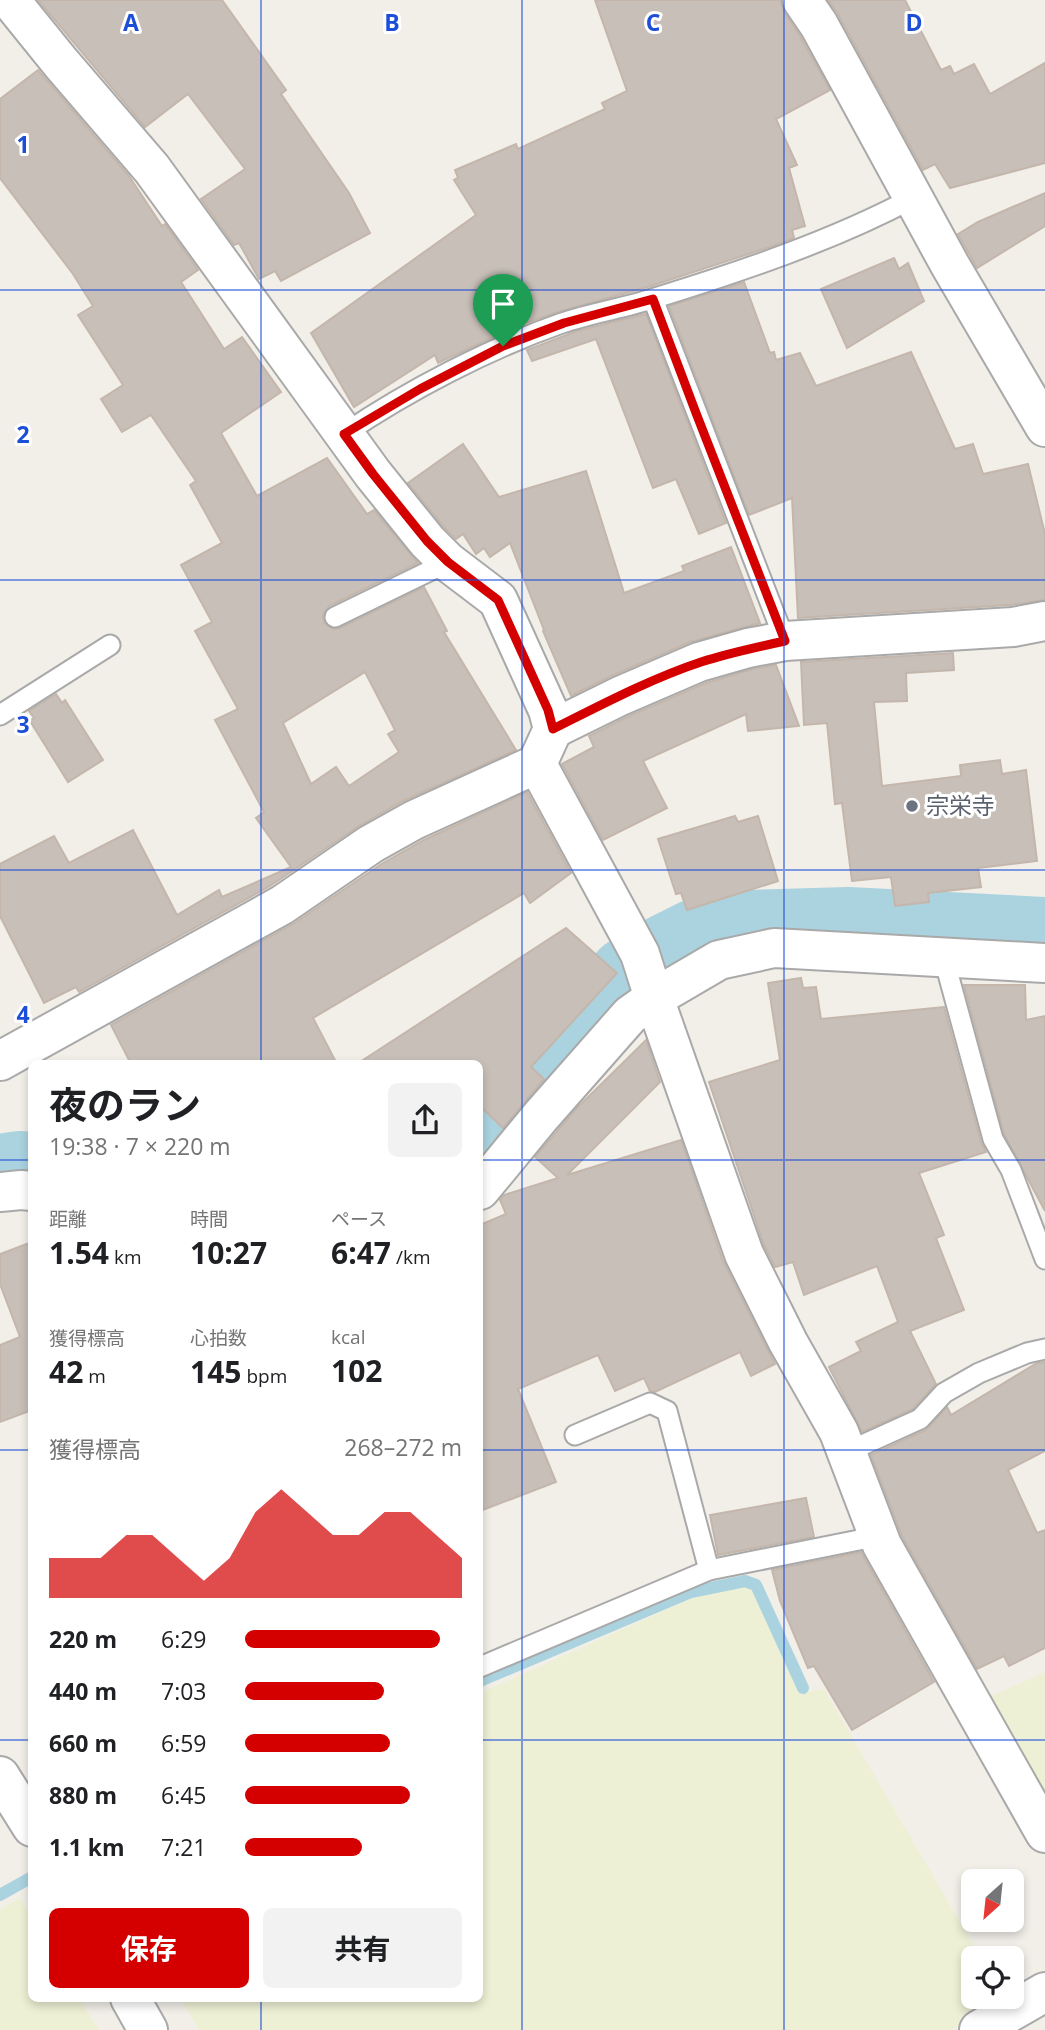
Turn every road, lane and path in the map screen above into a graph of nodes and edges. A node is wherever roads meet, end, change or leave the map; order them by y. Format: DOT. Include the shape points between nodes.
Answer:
graph roads {
  1 [pos="10,0"];
  2 [pos="802,0"];
  3 [pos="913,198"];
  4 [pos="653,299"];
  5 [pos="1045,427"];
  6 [pos="344,434"];
  7 [pos="448,562"];
  8 [pos="335,617"];
  9 [pos="1045,621"];
  10 [pos="785,641"];
  11 [pos="110,645"];
  12 [pos="0,715"];
  13 [pos="553,729"];
  14 [pos="537,764"];
  15 [pos="944,958"];
  16 [pos="1045,963"];
  17 [pos="654,998"];
  18 [pos="0,1061"];
  19 [pos="483,1186"];
  20 [pos="28,1191"];
  21 [pos="0,1192"];
  22 [pos="1045,1259"];
  23 [pos="1045,1349"];
  24 [pos="575,1435"];
  25 [pos="846,1452"];
  26 [pos="879,1536"];
  27 [pos="709,1570"];
  28 [pos="483,1666"];
  29 [pos="0,1776"];
  30 [pos="28,1822"];
  31 [pos="1045,1833"];
  32 [pos="1045,1993"];
  33 [pos="132,2002"];
  34 [pos="148,2030"];
  35 [pos="979,2030"];
  1 -- 6 [label="street" via="152,169"];
  2 -- 3 [label="street"];
  3 -- 4 [label="lane" via="776,257"];
  3 -- 5 [label="street"];
  4 -- 6 [label="lane" via="564,323 503,346"];
  4 -- 10 [label="lane"];
  6 -- 7 [label="street"];
  7 -- 8 [label="lane"];
  7 -- 13 [label="street" via="498,600"];
  9 -- 10 [label="street" via="1013,627"];
  10 -- 13 [label="street" via="699,662"];
  11 -- 12 [label="lane"];
  13 -- 14 [label="street"];
  14 -- 17 [label="street" via="640,954"];
  14 -- 18 [label="street" via="414,820 282,905"];
  15 -- 16 [label="street"];
  15 -- 17 [label="street" via="774,948 719,960"];
  15 -- 22 [label="lane" via="993,1139 1012,1170"];
  17 -- 19 [label="street" via="629,1015"];
  17 -- 25 [label="street" via="744,1254"];
  20 -- 21 [label="street"];
  23 -- 25 [label="lane" via="979,1373 944,1393 920,1419"];
  24 -- 27 [label="lane" via="650,1403 667,1411"];
  25 -- 26 [label="street"];
  26 -- 27 [label="lane"];
  26 -- 31 [label="street"];
  27 -- 28 [label="lane"];
  29 -- 30 [label="street"];
  32 -- 35 [label="street"];
  33 -- 34 [label="street"];
}
